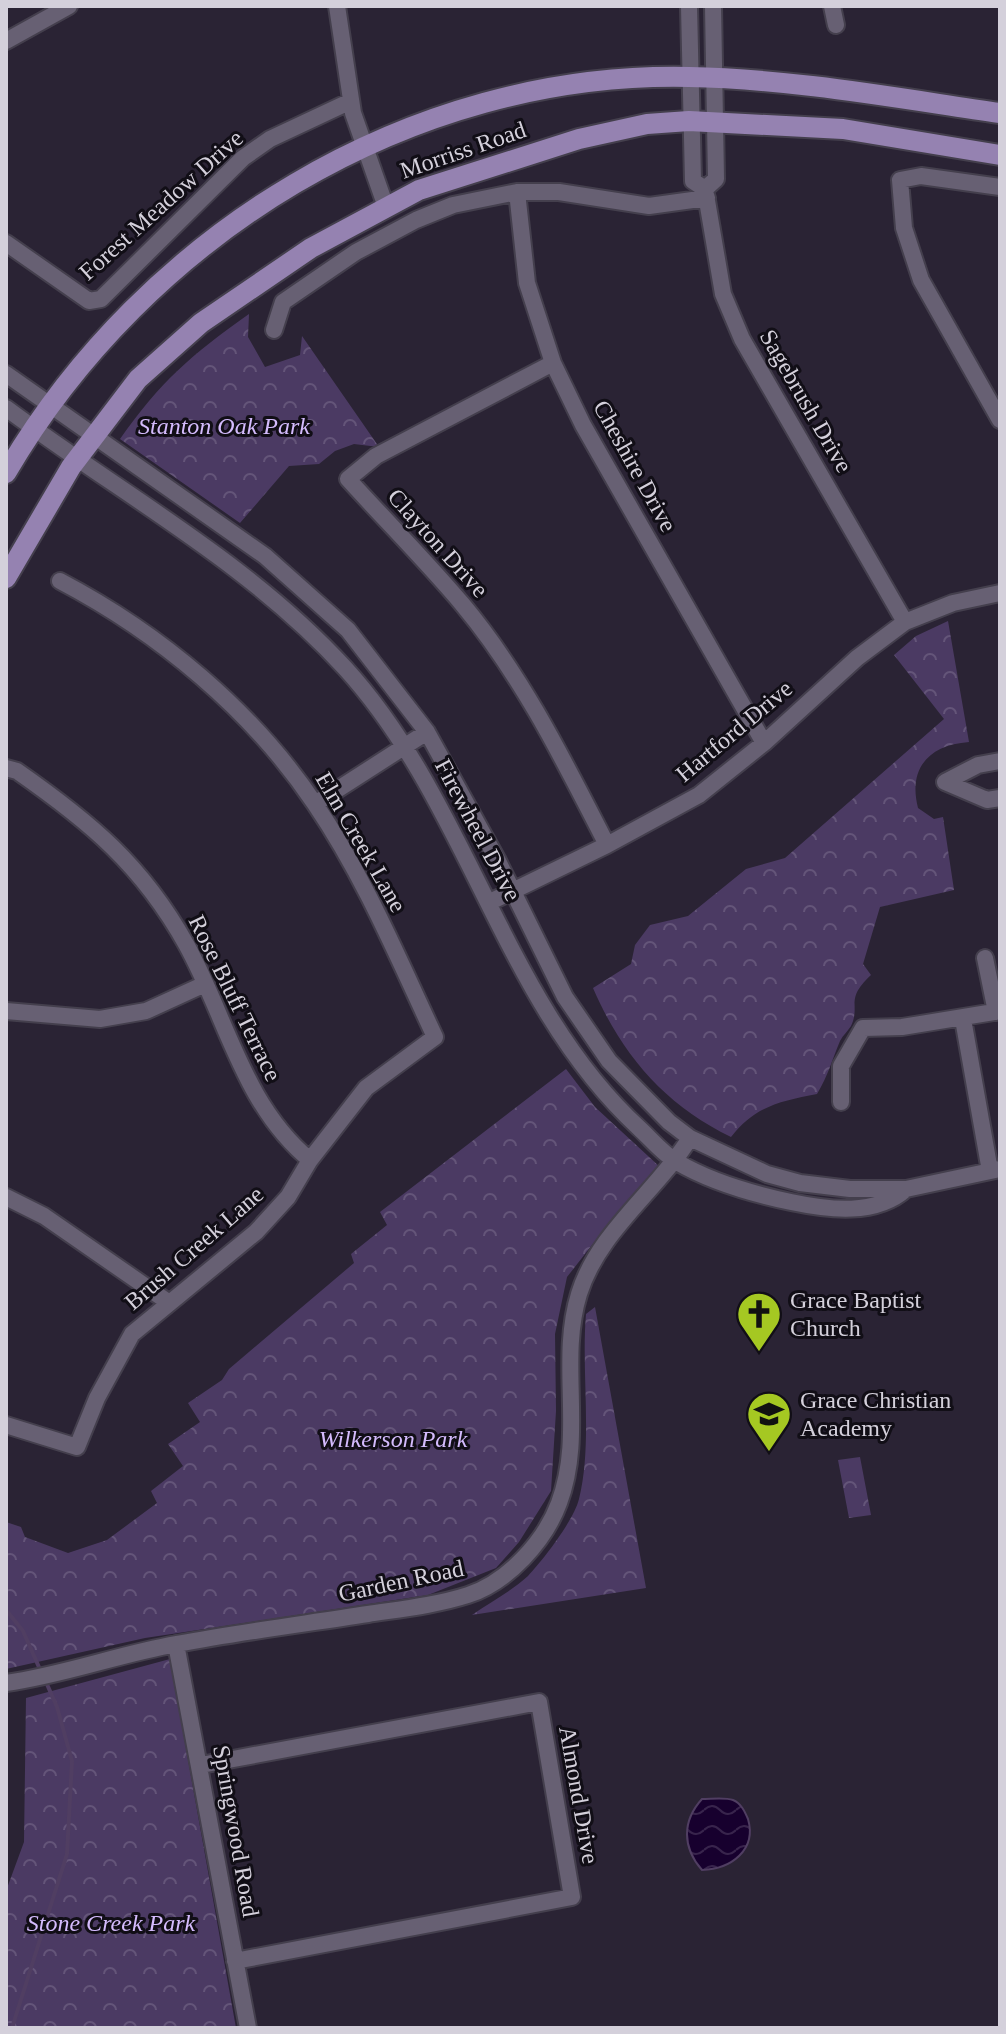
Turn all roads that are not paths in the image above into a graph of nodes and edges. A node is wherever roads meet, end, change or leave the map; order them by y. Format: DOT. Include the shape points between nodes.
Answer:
graph roads {
  1 [pos="69,6"];
  2 [pos="337,6"];
  3 [pos="689,6"];
  4 [pos="713,6"];
  5 [pos="832,6"];
  6 [pos="836,25"];
  7 [pos="6,41"];
  8 [pos="688,76"];
  9 [pos="712,78"];
  10 [pos="351,101"];
  11 [pos="1000,113"];
  12 [pos="713,120"];
  13 [pos="689,121"];
  14 [pos="365,147"];
  15 [pos="1000,155"];
  16 [pos="1000,187"];
  17 [pos="517,192"];
  18 [pos="706,194"];
  19 [pos="386,207"];
  20 [pos="6,243"];
  21 [pos="274,330"];
  22 [pos="553,363"];
  23 [pos="6,374"];
  24 [pos="50,405"];
  25 [pos="6,408"];
  26 [pos="1000,420"];
  27 [pos="34,429"];
  28 [pos="95,434"];
  29 [pos="76,460"];
  30 [pos="6,473"];
  31 [pos="6,578"];
  32 [pos="60,581"];
  33 [pos="1000,593"];
  34 [pos="905,622"];
  35 [pos="427,732"];
  36 [pos="764,743"];
  37 [pos="404,746"];
  38 [pos="1000,761"];
  39 [pos="6,768"];
  40 [pos="1000,798"];
  41 [pos="315,804"];
  42 [pos="607,845"];
  43 [pos="513,891"];
  44 [pos="490,902"];
  45 [pos="985,958"];
  46 [pos="205,984"];
  47 [pos="6,1011"];
  48 [pos="998,1012"];
  49 [pos="963,1019"];
  50 [pos="435,1037"];
  51 [pos="841,1102"];
  52 [pos="690,1138"];
  53 [pos="310,1160"];
  54 [pos="675,1162"];
  55 [pos="995,1170"];
  56 [pos="906,1189"];
  57 [pos="6,1197"];
  58 [pos="168,1302"];
  59 [pos="6,1425"];
  60 [pos="176,1644"];
  61 [pos="6,1683"];
  62 [pos="201,1765"];
  63 [pos="235,1961"];
  64 [pos="248,2028"];
  1 -- 7 [label="street"];
  2 -- 10 [label="street"];
  3 -- 8 [label="street, Sagebrush Drive"];
  4 -- 9 [label="street, Sagebrush Drive"];
  5 -- 6 [label="street"];
  8 -- 9 [label="main road, Morriss Road"];
  8 -- 13 [label="street, Sagebrush Drive"];
  8 -- 14 [label="main road, Morriss Road" via="604,81 480,103"];
  9 -- 11 [label="main road, Morriss Road" via="822,85"];
  9 -- 12 [label="street, Sagebrush Drive"];
  10 -- 14 [label="street"];
  10 -- 20 [label="street, Forest Meadow Drive" via="270,139 243,158 101,299 89,301"];
  12 -- 13 [label="main road, Morriss Road"];
  12 -- 15 [label="main road, Morriss Road" via="843,129"];
  12 -- 18 [label="street, Sagebrush Drive" via="716,179"];
  13 -- 18 [label="street, Sagebrush Drive" via="693,181"];
  13 -- 19 [label="main road, Morriss Road" via="579,139 452,176"];
  14 -- 19 [label="street"];
  14 -- 24 [label="main road, Morriss Road" via="270,196 154,286 74,371"];
  16 -- 26 [label="street" via="921,176 900,180 904,228 921,280"];
  17 -- 18 [label="street" via="559,192 649,206"];
  17 -- 21 [label="street" via="453,205 356,252 283,302"];
  17 -- 22 [label="street, Cheshire Drive" via="527,283"];
  18 -- 34 [label="street, Sagebrush Drive" via="723,294 735,325"];
  19 -- 28 [label="main road, Morriss Road" via="311,248 201,323 138,379"];
  22 -- 36 [label="street, Cheshire Drive"];
  22 -- 42 [label="street, Clayton Drive" via="376,456 348,479 464,607 494,649 542,723"];
  23 -- 24 [label="street, Firewheel Drive"];
  24 -- 27 [label="main road, Morriss Road"];
  24 -- 28 [label="street, Firewheel Drive"];
  25 -- 27 [label="street, Firewheel Drive"];
  27 -- 29 [label="street, Firewheel Drive"];
  27 -- 30 [label="main road, Morriss Road"];
  28 -- 29 [label="main road, Morriss Road"];
  28 -- 35 [label="street, Firewheel Drive" via="265,556 348,630"];
  29 -- 31 [label="main road, Morriss Road"];
  29 -- 37 [label="street, Firewheel Drive" via="187,531 266,592 347,670"];
  32 -- 41 [label="street, Elm Creek Lane" via="110,607 222,694"];
  33 -- 34 [label="street, Hartford Drive" via="953,603"];
  34 -- 36 [label="street, Hartford Drive"];
  35 -- 37 [label="street"];
  35 -- 43 [label="street, Firewheel Drive"];
  36 -- 42 [label="street, Hartford Drive" via="699,795"];
  37 -- 41 [label="street"];
  37 -- 44 [label="street, Firewheel Drive"];
  38 -- 40 [label="street" via="978,765 945,782 987,800"];
  39 -- 46 [label="street, Rose Bluff Terrace" via="84,818 138,871 186,944"];
  41 -- 50 [label="street, Elm Creek Lane" via="368,895"];
  42 -- 43 [label="street, Hartford Drive"];
  43 -- 44 [label="street, Hartford Drive"];
  43 -- 52 [label="street, Firewheel Drive" via="565,997 609,1061 634,1091"];
  44 -- 54 [label="street, Firewheel Drive" via="537,996 583,1068 610,1102"];
  45 -- 48 [label="street"];
  46 -- 47 [label="street" via="146,1011 100,1019"];
  46 -- 53 [label="street, Rose Bluff Terrace" via="271,1123"];
  48 -- 49 [label="street"];
  49 -- 51 [label="street" via="863,1028 841,1066"];
  49 -- 55 [label="street"];
  50 -- 53 [label="street, Brush Creek Lane" via="366,1088"];
  52 -- 54 [label="street, Garden Road"];
  52 -- 56 [label="street, Firewheel Drive" via="767,1174 800,1183"];
  53 -- 58 [label="street, Brush Creek Lane" via="288,1197 256,1232"];
  54 -- 56 [label="street, Firewheel Drive" via="728,1185 829,1209 890,1204"];
  54 -- 60 [label="street, Garden Road" via="596,1255 579,1292 571,1330 568,1476 539,1540 506,1573 470,1594 417,1606"];
  55 -- 56 [label="street, Firewheel Drive"];
  57 -- 58 [label="street" via="44,1216"];
  58 -- 59 [label="street, Brush Creek Lane" via="132,1334 77,1447"];
  60 -- 61 [label="street, Garden Road"];
  60 -- 62 [label="street, Springwood Road"];
  62 -- 63 [label="street, Springwood Road"];
  62 -- 63 [label="street, Almond Drive" via="539,1702 572,1897"];
  63 -- 64 [label="street, Springwood Road"];
}
